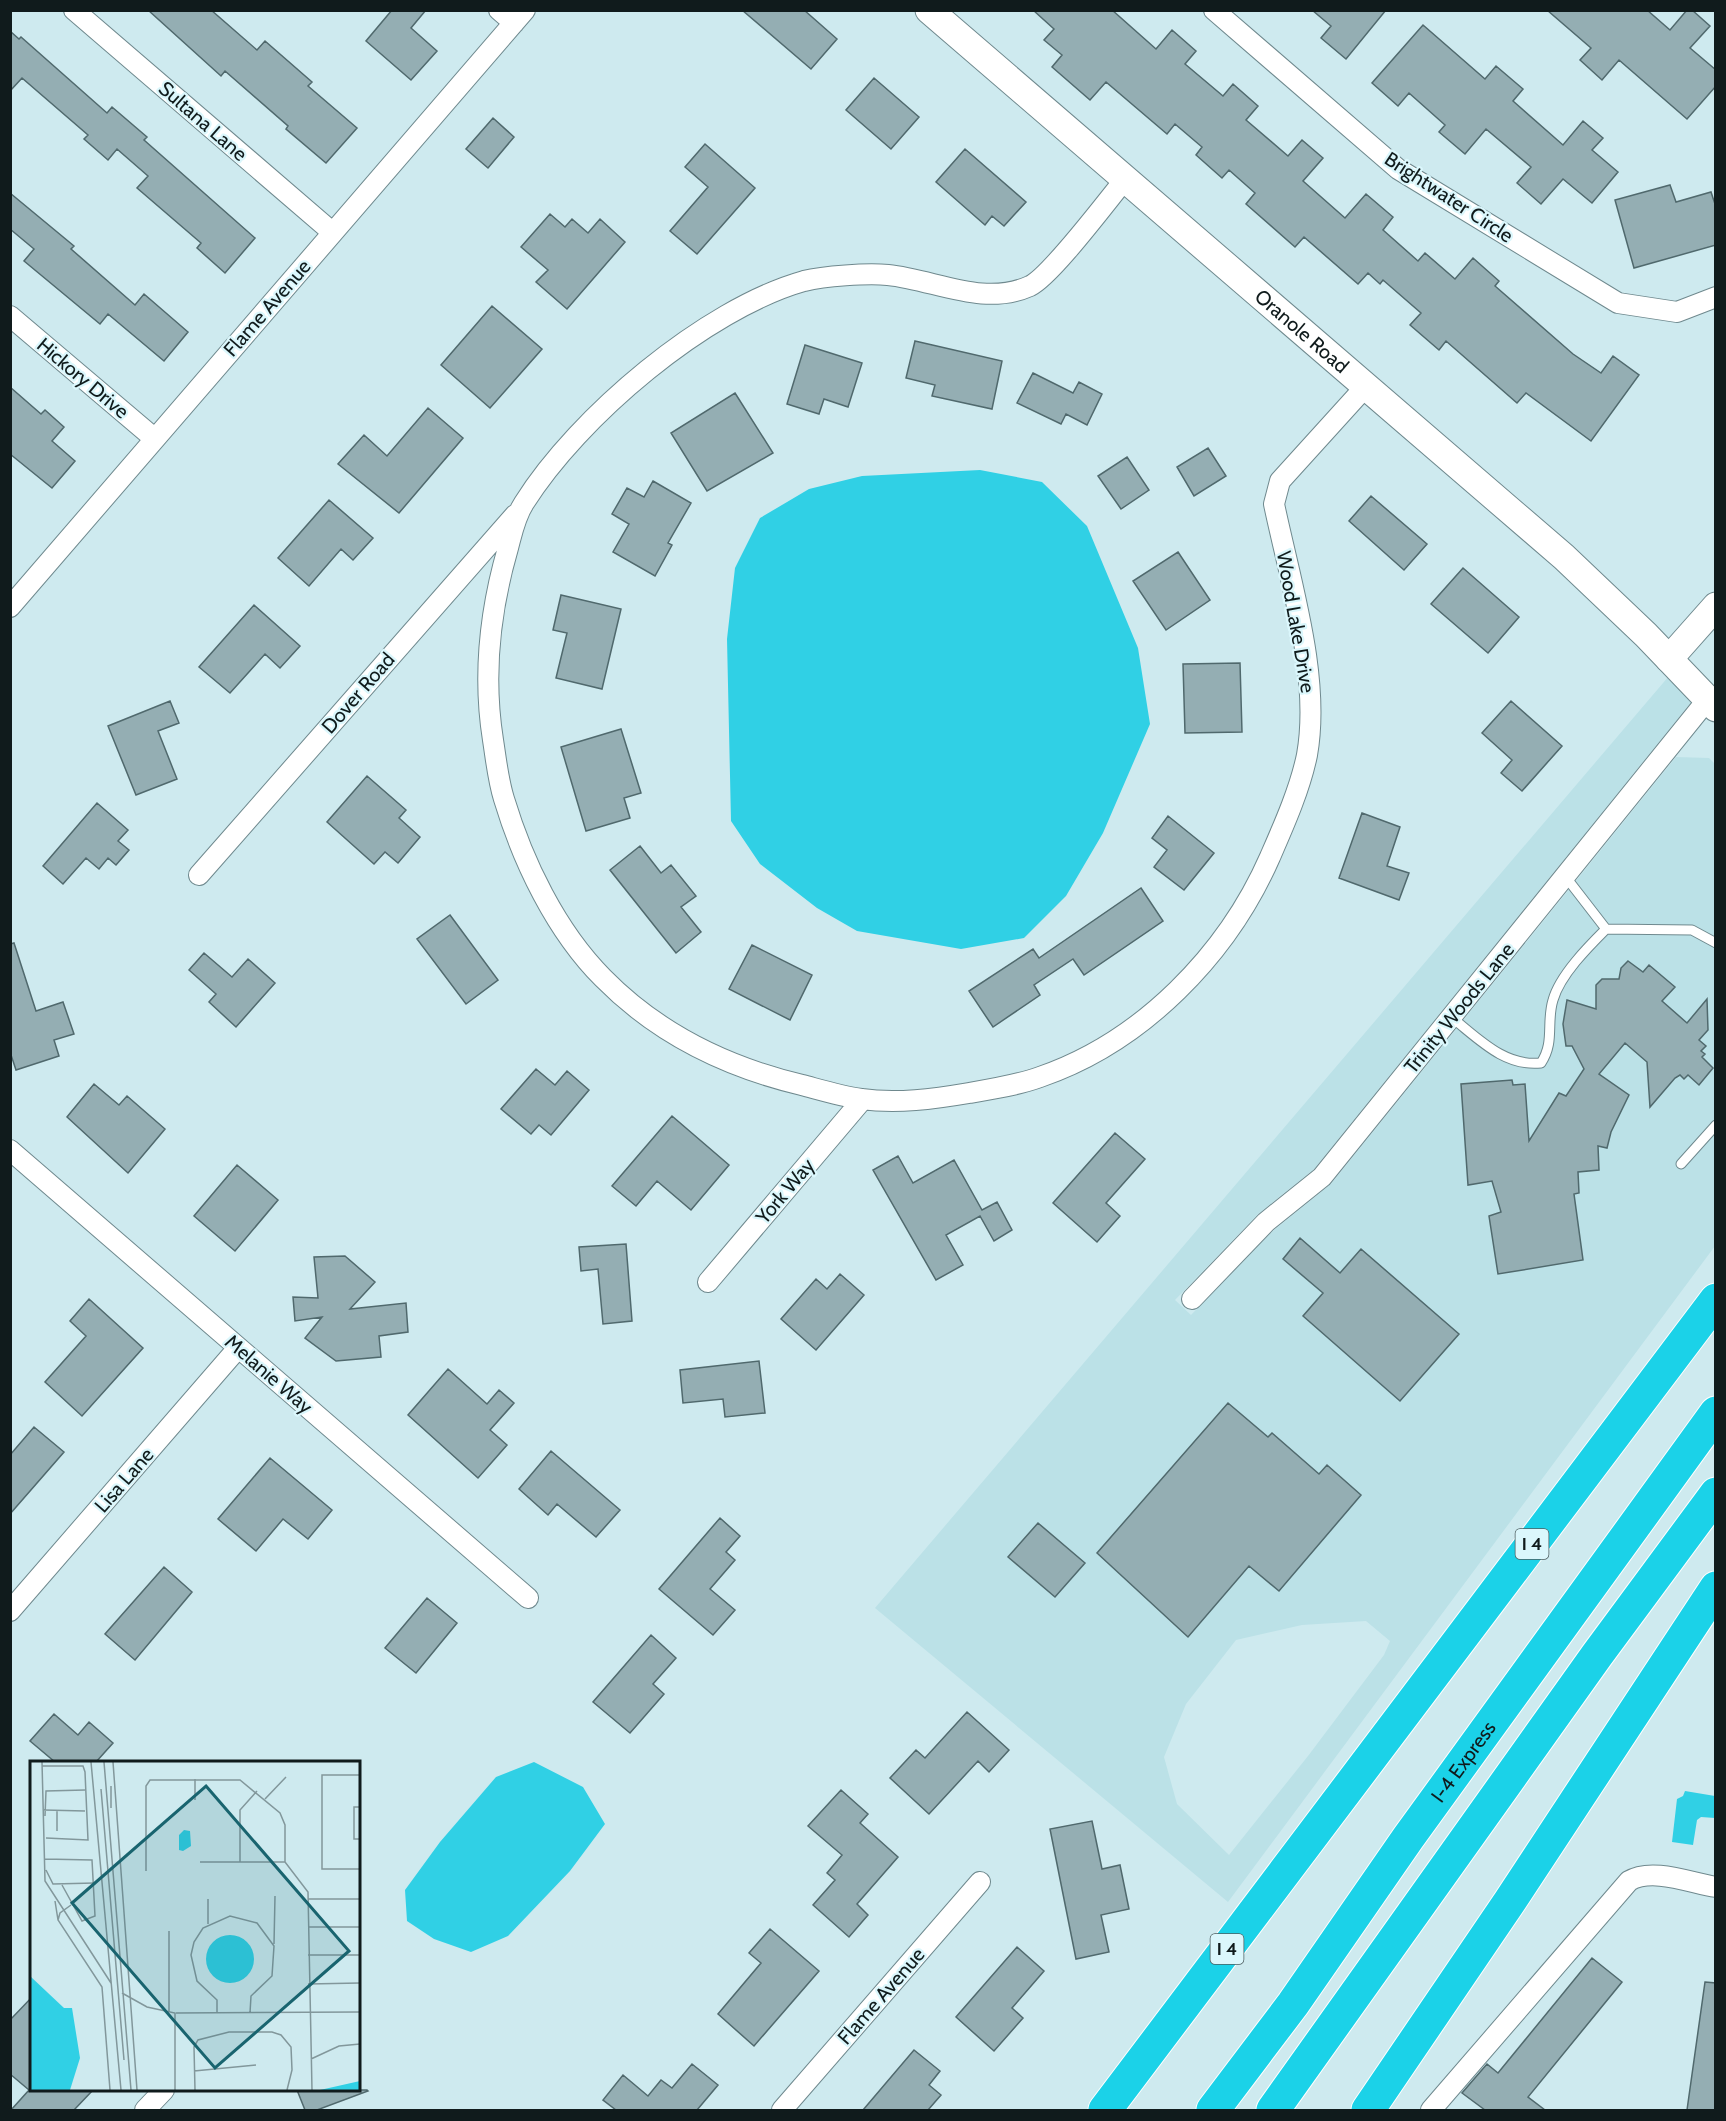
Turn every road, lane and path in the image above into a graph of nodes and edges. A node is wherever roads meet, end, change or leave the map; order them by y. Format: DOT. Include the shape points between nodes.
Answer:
graph roads {
  1 [pos="74,10"];
  2 [pos="929,10"];
  3 [pos="1214,10"];
  4 [pos="513,15"];
  5 [pos="1126,178"];
  6 [pos="332,232"];
  7 [pos="1716,297"];
  8 [pos="10,316"];
  9 [pos="1367,385"];
  10 [pos="155,439"];
  11 [pos="518,511"];
  12 [pos="1716,606"];
  13 [pos="10,607"];
  14 [pos="1670,659"];
  15 [pos="1712,704"];
  16 [pos="199,875"];
  17 [pos="1565,876"];
  18 [pos="1606,929"];
  19 [pos="1716,943"];
  20 [pos="1451,1017"];
  21 [pos="862,1099"];
  22 [pos="1716,1125"];
  23 [pos="10,1150"];
  24 [pos="1681,1164"];
  25 [pos="708,1282"];
  26 [pos="1192,1299"];
  27 [pos="1716,1300"];
  28 [pos="238,1348"];
  29 [pos="1716,1413"];
  30 [pos="1716,1494"];
  31 [pos="1716,1588"];
  32 [pos="528,1598"];
  33 [pos="10,1611"];
  34 [pos="980,1882"];
  35 [pos="1716,1887"];
  36 [pos="163,2091"];
  37 [pos="145,2110"];
  38 [pos="782,2110"];
  39 [pos="1105,2110"];
  40 [pos="1214,2110"];
  41 [pos="1273,2110"];
  42 [pos="1368,2110"];
  43 [pos="1431,2110"];
  1 -- 6 [label="street, Sultana Lane"];
  2 -- 5 [label="street, Oranole Road"];
  3 -- 7 [label="street, Brightwater Circle" via="1398,169 1618,303 1677,312"];
  4 -- 6 [label="street, Flame Avenue"];
  5 -- 9 [label="street, Oranole Road"];
  5 -- 11 [label="street, Wood Lake Drive" via="1038,283 1003,296 885,274 806,280 729,313 651,367 597,415 550,465"];
  6 -- 10 [label="street, Flame Avenue"];
  8 -- 10 [label="street, Hickory Drive"];
  9 -- 14 [label="street, Oranole Road" via="1564,557"];
  9 -- 21 [label="street, Wood Lake Drive" via="1280,482 1274,504 1311,688 1306,756 1284,823 1254,893 1224,939 1190,977 1137,1024 1080,1060 1037,1079 926,1101"];
  10 -- 13 [label="street, Flame Avenue"];
  11 -- 16 [label="street, Dover Road"];
  11 -- 21 [label="street, Wood Lake Drive" via="491,628 488,708 502,795 525,858 560,924 600,975 650,1020 695,1048 753,1073"];
  12 -- 14 [label="street"];
  14 -- 15 [label="street, Oranole Road"];
  15 -- 17 [label="street, Trinity Woods Lane"];
  17 -- 18 [label="lane"];
  17 -- 20 [label="street, Trinity Woods Lane"];
  18 -- 19 [label="lane" via="1692,930"];
  18 -- 20 [label="lane" via="1580,954 1553,1000 1548,1051 1541,1064 1525,1065 1500,1055"];
  20 -- 26 [label="street, Trinity Woods Lane" via="1322,1177 1266,1222"];
  21 -- 25 [label="street, York Way"];
  22 -- 24 [label="lane"];
  23 -- 28 [label="street, Melanie Way"];
  27 -- 39 [label="highway, I 4"];
  28 -- 32 [label="street, Melanie Way"];
  28 -- 33 [label="street, Lisa Lane"];
  29 -- 40 [label="highway, I-4 Express"];
  30 -- 41 [label="highway"];
  31 -- 42 [label="highway"];
  34 -- 38 [label="street, Flame Avenue"];
  35 -- 43 [label="street" via="1650,1875 1638,1875 1629,1881"];
  36 -- 37 [label="street"];
}
